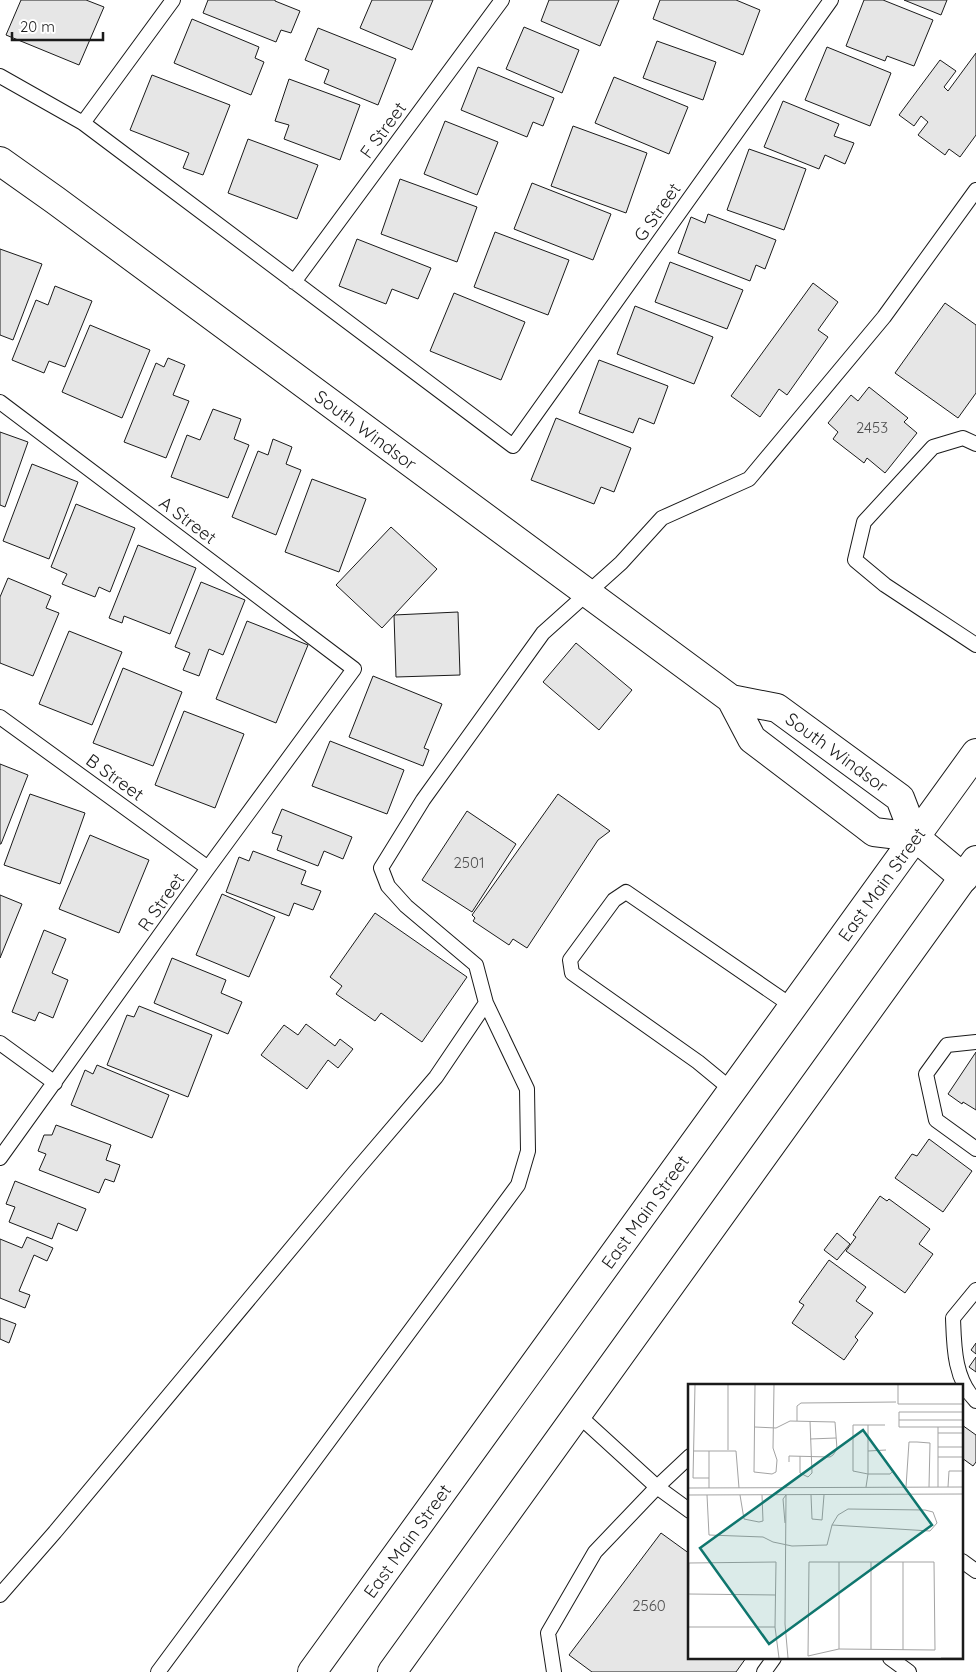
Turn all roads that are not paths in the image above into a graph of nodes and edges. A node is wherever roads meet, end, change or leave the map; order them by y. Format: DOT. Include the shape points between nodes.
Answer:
graph roads {
  1 [pos="173,0"];
  2 [pos="502,0"];
  3 [pos="831,0"];
  4 [pos="0,76"];
  5 [pos="83,123"];
  6 [pos="0,161"];
  7 [pos="976,190"];
  8 [pos="294,282"];
  9 [pos="0,402"];
  10 [pos="976,444"];
  11 [pos="587,593"];
  12 [pos="976,645"];
  13 [pos="354,669"];
  14 [pos="731,699"];
  15 [pos="0,717"];
  16 [pos="976,753"];
  17 [pos="915,837"];
  18 [pos="208,868"];
  19 [pos="972,875"];
  20 [pos="486,1003"];
  21 [pos="792,1006"];
  22 [pos="976,1042"];
  23 [pos="0,1044"];
  24 [pos="55,1083"];
  25 [pos="732,1090"];
  26 [pos="976,1149"];
  27 [pos="0,1158"];
  28 [pos="976,1290"];
  29 [pos="976,1400"];
  30 [pos="577,1414"];
  31 [pos="688,1458"];
  32 [pos="656,1487"];
  33 [pos="688,1510"];
  34 [pos="964,1562"];
  35 [pos="976,1571"];
  36 [pos="0,1595"];
  37 [pos="773,1660"];
  38 [pos="893,1660"];
  39 [pos="158,1672"];
  40 [pos="312,1672"];
  41 [pos="392,1672"];
  42 [pos="554,1672"];
  43 [pos="764,1672"];
  44 [pos="909,1672"];
  1 -- 5 [label="lane"];
  2 -- 8 [label="lane, F Street"];
  3 -- 8 [label="lane, G Street" via="513,446"];
  4 -- 5 [label="lane"];
  5 -- 8 [label="lane"];
  6 -- 11 [label="main road, South Windsor"];
  7 -- 11 [label="lane" via="884,317 749,479 662,518 621,563"];
  9 -- 13 [label="lane, A Street"];
  10 -- 12 [label="lane" via="964,438 933,447 864,522 855,560 885,585"];
  11 -- 14 [label="main road, South Windsor"];
  11 -- 20 [label="lane" via="543,633 423,800 381,868 388,886 406,906 476,965"];
  13 -- 18 [label="lane, R Street"];
  14 -- 17 [label="main road, South Windsor" via="752,739 874,832"];
  14 -- 17 [label="main road, South Windsor" via="777,708 900,798"];
  15 -- 18 [label="lane, B Street"];
  16 -- 17 [label="main road, East Main Street"];
  17 -- 19 [label="main road, South Windsor"];
  17 -- 21 [label="main road, East Main Street"];
  18 -- 24 [label="lane, R Street"];
  19 -- 30 [label="main road"];
  20 -- 36 [label="lane" via="436,1077"];
  20 -- 39 [label="lane" via="527,1089 528,1151 518,1185"];
  21 -- 25 [label="main road, East Main Street"];
  21 -- 25 [label="lane" via="626,892 614,900 570,960 572,973 698,1062"];
  22 -- 26 [label="lane" via="947,1045 926,1074 936,1120"];
  23 -- 24 [label="lane"];
  24 -- 27 [label="lane, R Street"];
  25 -- 40 [label="main road, East Main Street"];
  28 -- 29 [label="lane" via="953,1318 954,1353 961,1377"];
  30 -- 32 [label="lane"];
  30 -- 41 [label="main road"];
  31 -- 32 [label="lane"];
  32 -- 33 [label="lane"];
  32 -- 42 [label="lane" via="595,1552 548,1633"];
  34 -- 35 [label="lane"];
  37 -- 43 [label="lane"];
  38 -- 44 [label="lane"];
}
